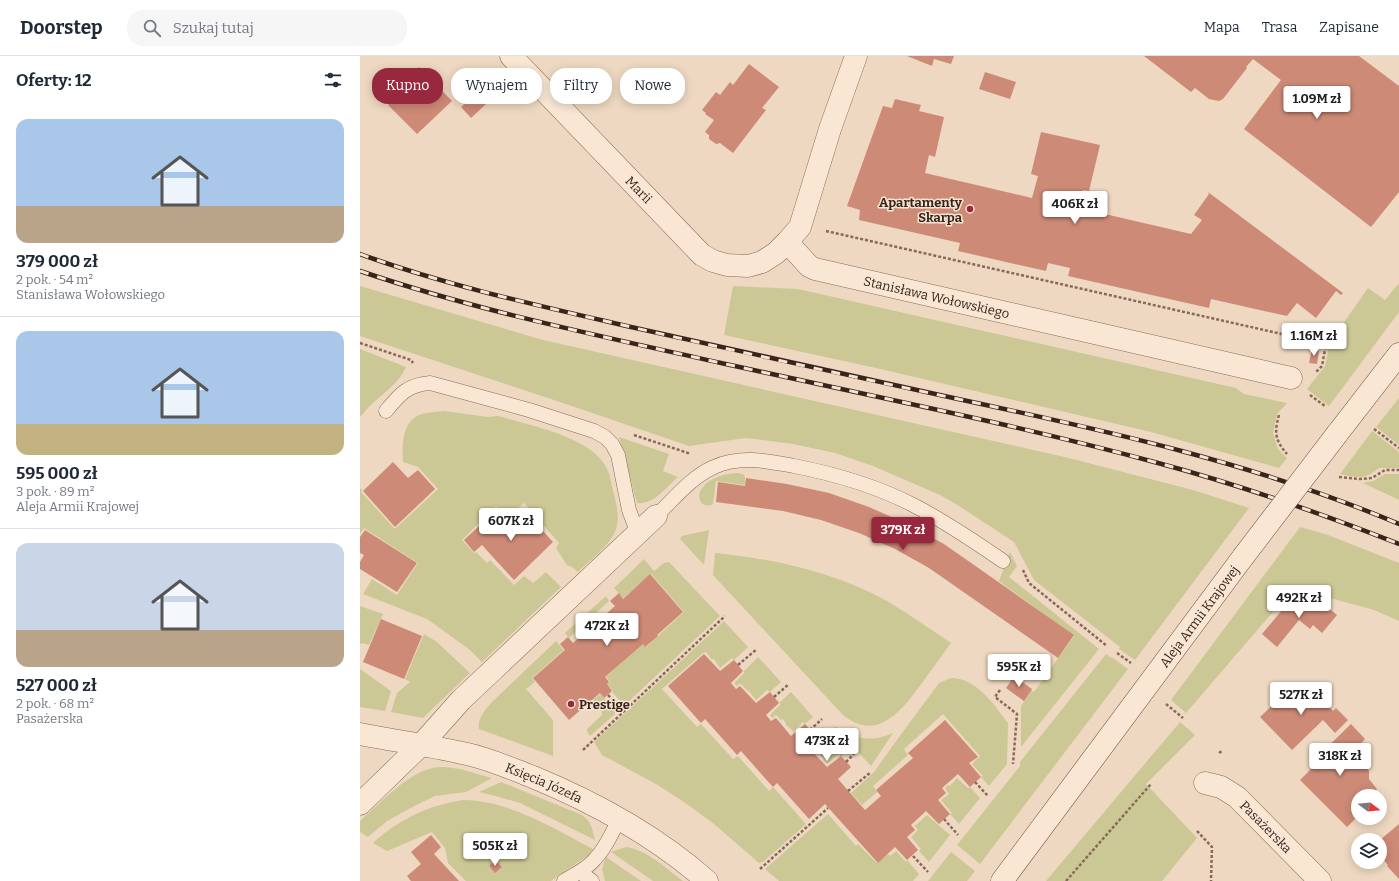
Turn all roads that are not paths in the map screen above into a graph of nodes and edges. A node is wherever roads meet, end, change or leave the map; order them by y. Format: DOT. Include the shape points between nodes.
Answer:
graph roads {
  1 [pos="511,56"];
  2 [pos="856,56"];
  3 [pos="787,242"];
  4 [pos="1399,354"];
  5 [pos="1302,382"];
  6 [pos="386,411"];
  7 [pos="656,516"];
  8 [pos="638,534"];
  9 [pos="1002,561"];
  10 [pos="360,734"];
  11 [pos="421,745"];
  12 [pos="1205,783"];
  13 [pos="360,804"];
  14 [pos="620,818"];
  15 [pos="580,872"];
  16 [pos="564,881"];
  17 [pos="592,881"];
  18 [pos="707,881"];
  19 [pos="1002,881"];
  20 [pos="1320,881"];
  1 -- 3 [label="street, Marii" via="702,255 727,265 748,266 762,262"];
  2 -- 3 [label="street" via="800,226"];
  3 -- 5 [label="street, Stanisława Wołowskiego" via="815,270"];
  4 -- 19 [label="street, Aleja Armii Krajowej, bridge" via="1243,557"];
  6 -- 8 [label="lane" via="409,387 430,383 529,410 599,434 612,444 618,455 629,510"];
  7 -- 8 [label="street"];
  7 -- 9 [label="lane" via="694,478 728,462 756,460 806,468 848,479 914,505 954,528"];
  8 -- 11 [label="street" via="461,700"];
  10 -- 11 [label="street, Księcia Józefa"];
  11 -- 13 [label="street"];
  11 -- 14 [label="street, Księcia Józefa" via="469,754 514,770 565,790"];
  12 -- 20 [label="street, Pasażerska" via="1221,787 1237,797"];
  14 -- 15 [label="lane" via="595,860"];
  14 -- 18 [label="street, Księcia Józefa" via="676,855"];
  15 -- 16 [label="lane"];
  15 -- 17 [label="lane"];
}
